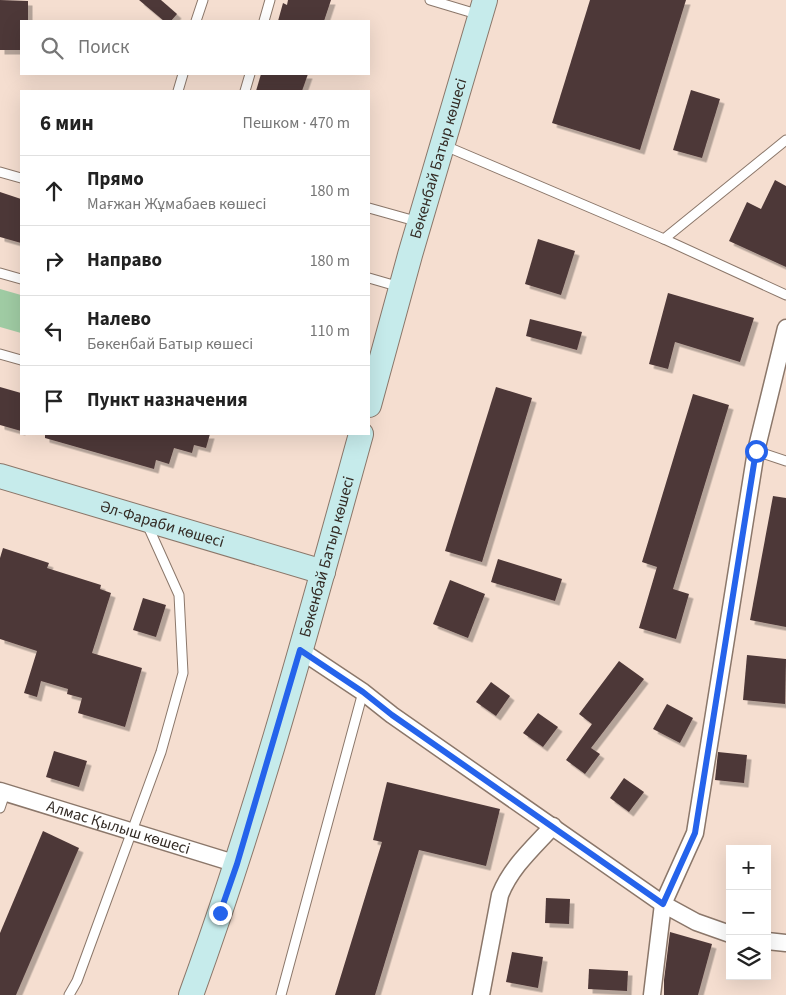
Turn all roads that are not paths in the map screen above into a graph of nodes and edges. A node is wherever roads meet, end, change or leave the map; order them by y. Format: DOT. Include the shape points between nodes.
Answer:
graph roads {
  1 [pos="203,0"];
  2 [pos="270,0"];
  3 [pos="430,0"];
  4 [pos="482,8"];
  5 [pos="196,20"];
  6 [pos="264,20"];
  7 [pos="183,75"];
  8 [pos="250,75"];
  9 [pos="178,90"];
  10 [pos="245,90"];
  11 [pos="786,140"];
  12 [pos="443,145"];
  13 [pos="0,172"];
  14 [pos="20,178"];
  15 [pos="370,208"];
  16 [pos="420,222"];
  17 [pos="664,238"];
  18 [pos="0,273"];
  19 [pos="370,278"];
  20 [pos="20,280"];
  21 [pos="401,288"];
  22 [pos="786,296"];
  23 [pos="786,328"];
  24 [pos="0,354"];
  25 [pos="20,360"];
  26 [pos="370,401"];
  27 [pos="361,435"];
  28 [pos="756,451"];
  29 [pos="786,461"];
  30 [pos="0,476"];
  31 [pos="145,519"];
  32 [pos="323,572"];
  33 [pos="300,650"];
  34 [pos="363,692"];
  35 [pos="2,798"];
  36 [pos="553,826"];
  37 [pos="133,832"];
  38 [pos="237,864"];
  39 [pos="663,904"];
  40 [pos="726,933"];
  41 [pos="771,941"];
  42 [pos="786,943"];
  43 [pos="69,995"];
  44 [pos="191,995"];
  45 [pos="281,995"];
  46 [pos="481,995"];
  47 [pos="652,995"];
  1 -- 5 [label="lane"];
  2 -- 6 [label="lane"];
  3 -- 4 [label="lane"];
  4 -- 12 [label="main road, Бөкенбай Батыр көшесі"];
  7 -- 9 [label="lane"];
  8 -- 10 [label="lane"];
  11 -- 17 [label="lane"];
  12 -- 16 [label="main road, Бөкенбай Батыр көшесі"];
  12 -- 17 [label="lane"];
  13 -- 14 [label="lane"];
  15 -- 16 [label="lane"];
  16 -- 21 [label="main road, Бөкенбай Батыр көшесі"];
  17 -- 22 [label="lane"];
  18 -- 20 [label="lane"];
  19 -- 21 [label="lane"];
  21 -- 26 [label="main road, Бөкенбай Батыр көшесі"];
  23 -- 28 [label="street"];
  24 -- 25 [label="lane"];
  27 -- 32 [label="main road, Бөкенбай Батыр көшесі"];
  28 -- 29 [label="lane"];
  28 -- 39 [label="street" via="695,833"];
  30 -- 31 [label="main road, Әл-Фараби көшесі"];
  31 -- 32 [label="main road, Әл-Фараби көшесі"];
  31 -- 37 [label="lane" via="179,595 182,673 161,752"];
  32 -- 33 [label="main road, Бөкенбай Батыр көшесі"];
  33 -- 34 [label="street"];
  33 -- 38 [label="main road, Бөкенбай Батыр көшесі"];
  34 -- 36 [label="street"];
  34 -- 45 [label="lane"];
  35 -- 37 [label="street, Алмас Қылыш көшесі"];
  36 -- 39 [label="street"];
  36 -- 46 [label="street" via="506,880 500,895"];
  37 -- 38 [label="street, Алмас Қылыш көшесі"];
  37 -- 43 [label="lane"];
  38 -- 44 [label="main road, Бөкенбай Батыр көшесі"];
  39 -- 40 [label="street" via="696,922"];
  39 -- 47 [label="street"];
  41 -- 42 [label="street"];
}
